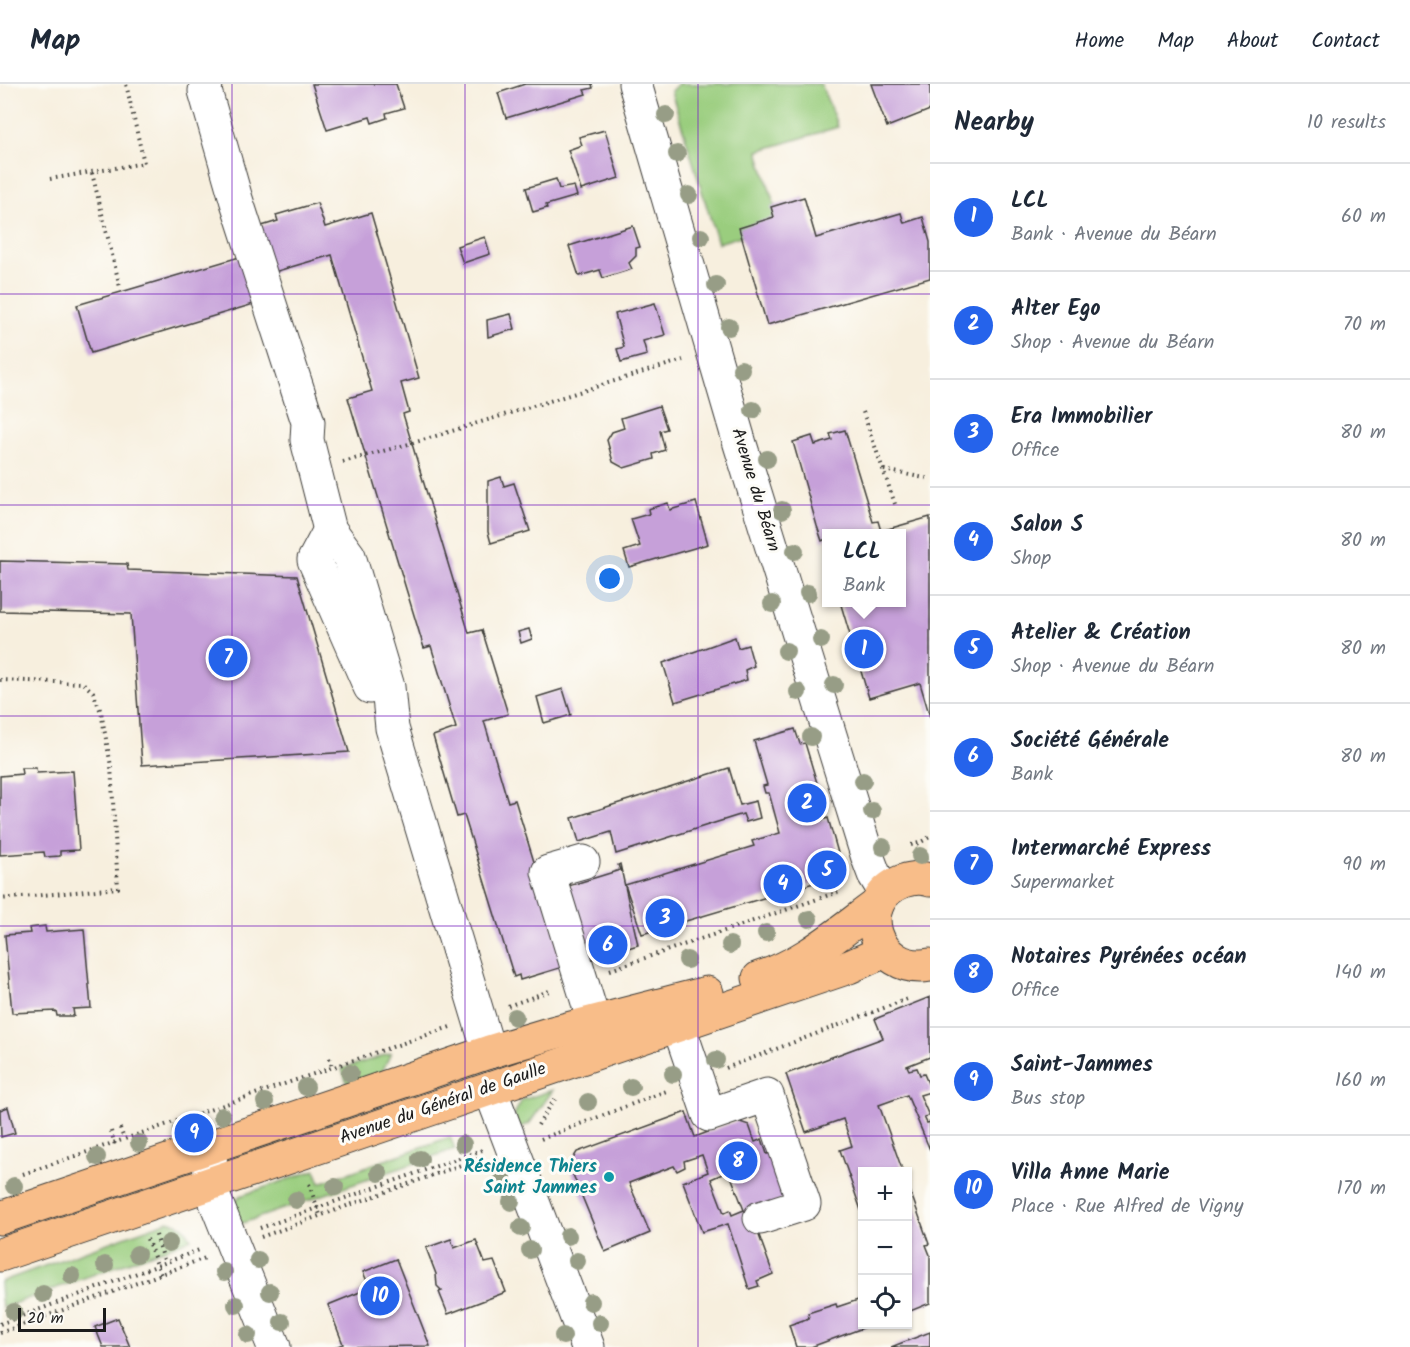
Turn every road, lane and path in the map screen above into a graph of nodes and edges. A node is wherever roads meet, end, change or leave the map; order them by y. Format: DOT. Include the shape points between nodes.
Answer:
graph roads {
  1 [pos="126,84"];
  2 [pos="206,84"];
  3 [pos="635,84"];
  4 [pos="92,173"];
  5 [pos="51,179"];
  6 [pos="120,287"];
  7 [pos="712,350"];
  8 [pos="863,412"];
  9 [pos="339,463"];
  10 [pos="883,470"];
  11 [pos="930,479"];
  12 [pos="895,504"];
  13 [pos="0,680"];
  14 [pos="583,862"];
  15 [pos="930,880"];
  16 [pos="879,891"];
  17 [pos="0,899"];
  18 [pos="885,951"];
  19 [pos="930,965"];
  20 [pos="580,980"];
  21 [pos="478,1017"];
  22 [pos="594,1022"];
  23 [pos="678,1024"];
  24 [pos="489,1052"];
  25 [pos="490,1089"];
  26 [pos="211,1147"];
  27 [pos="491,1154"];
  28 [pos="19,1176"];
  29 [pos="307,1177"];
  30 [pos="209,1185"];
  31 [pos="320,1215"];
  32 [pos="0,1218"];
  33 [pos="760,1218"];
  34 [pos="145,1232"];
  35 [pos="259,1237"];
  36 [pos="0,1256"];
  37 [pos="208,1257"];
  38 [pos="161,1275"];
  39 [pos="0,1333"];
  40 [pos="274,1347"];
  41 [pos="588,1347"];
  1 -- 4 [label="path" via="144,164"];
  2 -- 21 [label="street" via="236,199 308,422 307,440 329,523 349,556 388,687 392,728"];
  3 -- 7 [label="street, Avenue du Béarn"];
  4 -- 5 [label="path"];
  4 -- 6 [label="path"];
  7 -- 9 [label="path"];
  7 -- 16 [label="street, Avenue du Béarn"];
  8 -- 10 [label="path"];
  10 -- 11 [label="path"];
  10 -- 12 [label="path"];
  13 -- 17 [label="path" via="83,683 93,692 101,712 111,766 118,888"];
  14 -- 20 [label="street" via="548,872"];
  15 -- 16 [label="main road, Avenue du Général de Gaulle" via="910,878"];
  16 -- 18 [label="main road" via="875,934"];
  16 -- 20 [label="path" via="854,887"];
  16 -- 22 [label="main road, Avenue du Général de Gaulle" via="818,947 768,975"];
  18 -- 19 [label="main road" via="905,965"];
  18 -- 23 [label="main road, Avenue du Général de Gaulle" via="849,967"];
  20 -- 21 [label="path"];
  20 -- 22 [label="street"];
  21 -- 24 [label="street"];
  21 -- 28 [label="path"];
  22 -- 24 [label="main road, Avenue du Général de Gaulle"];
  23 -- 25 [label="main road, Avenue du Général de Gaulle"];
  23 -- 33 [label="street" via="709,1115 767,1095 804,1204"];
  24 -- 26 [label="main road, Avenue du Général de Gaulle"];
  25 -- 30 [label="main road, Avenue du Général de Gaulle"];
  25 -- 41 [label="street"];
  26 -- 30 [label="street"];
  26 -- 32 [label="main road, Avenue du Général de Gaulle"];
  27 -- 31 [label="path"];
  29 -- 31 [label="path"];
  30 -- 36 [label="main road, Avenue du Général de Gaulle"];
  30 -- 40 [label="street"];
  31 -- 35 [label="path"];
  34 -- 38 [label="path"];
  37 -- 38 [label="path"];
  38 -- 39 [label="path"];
}
